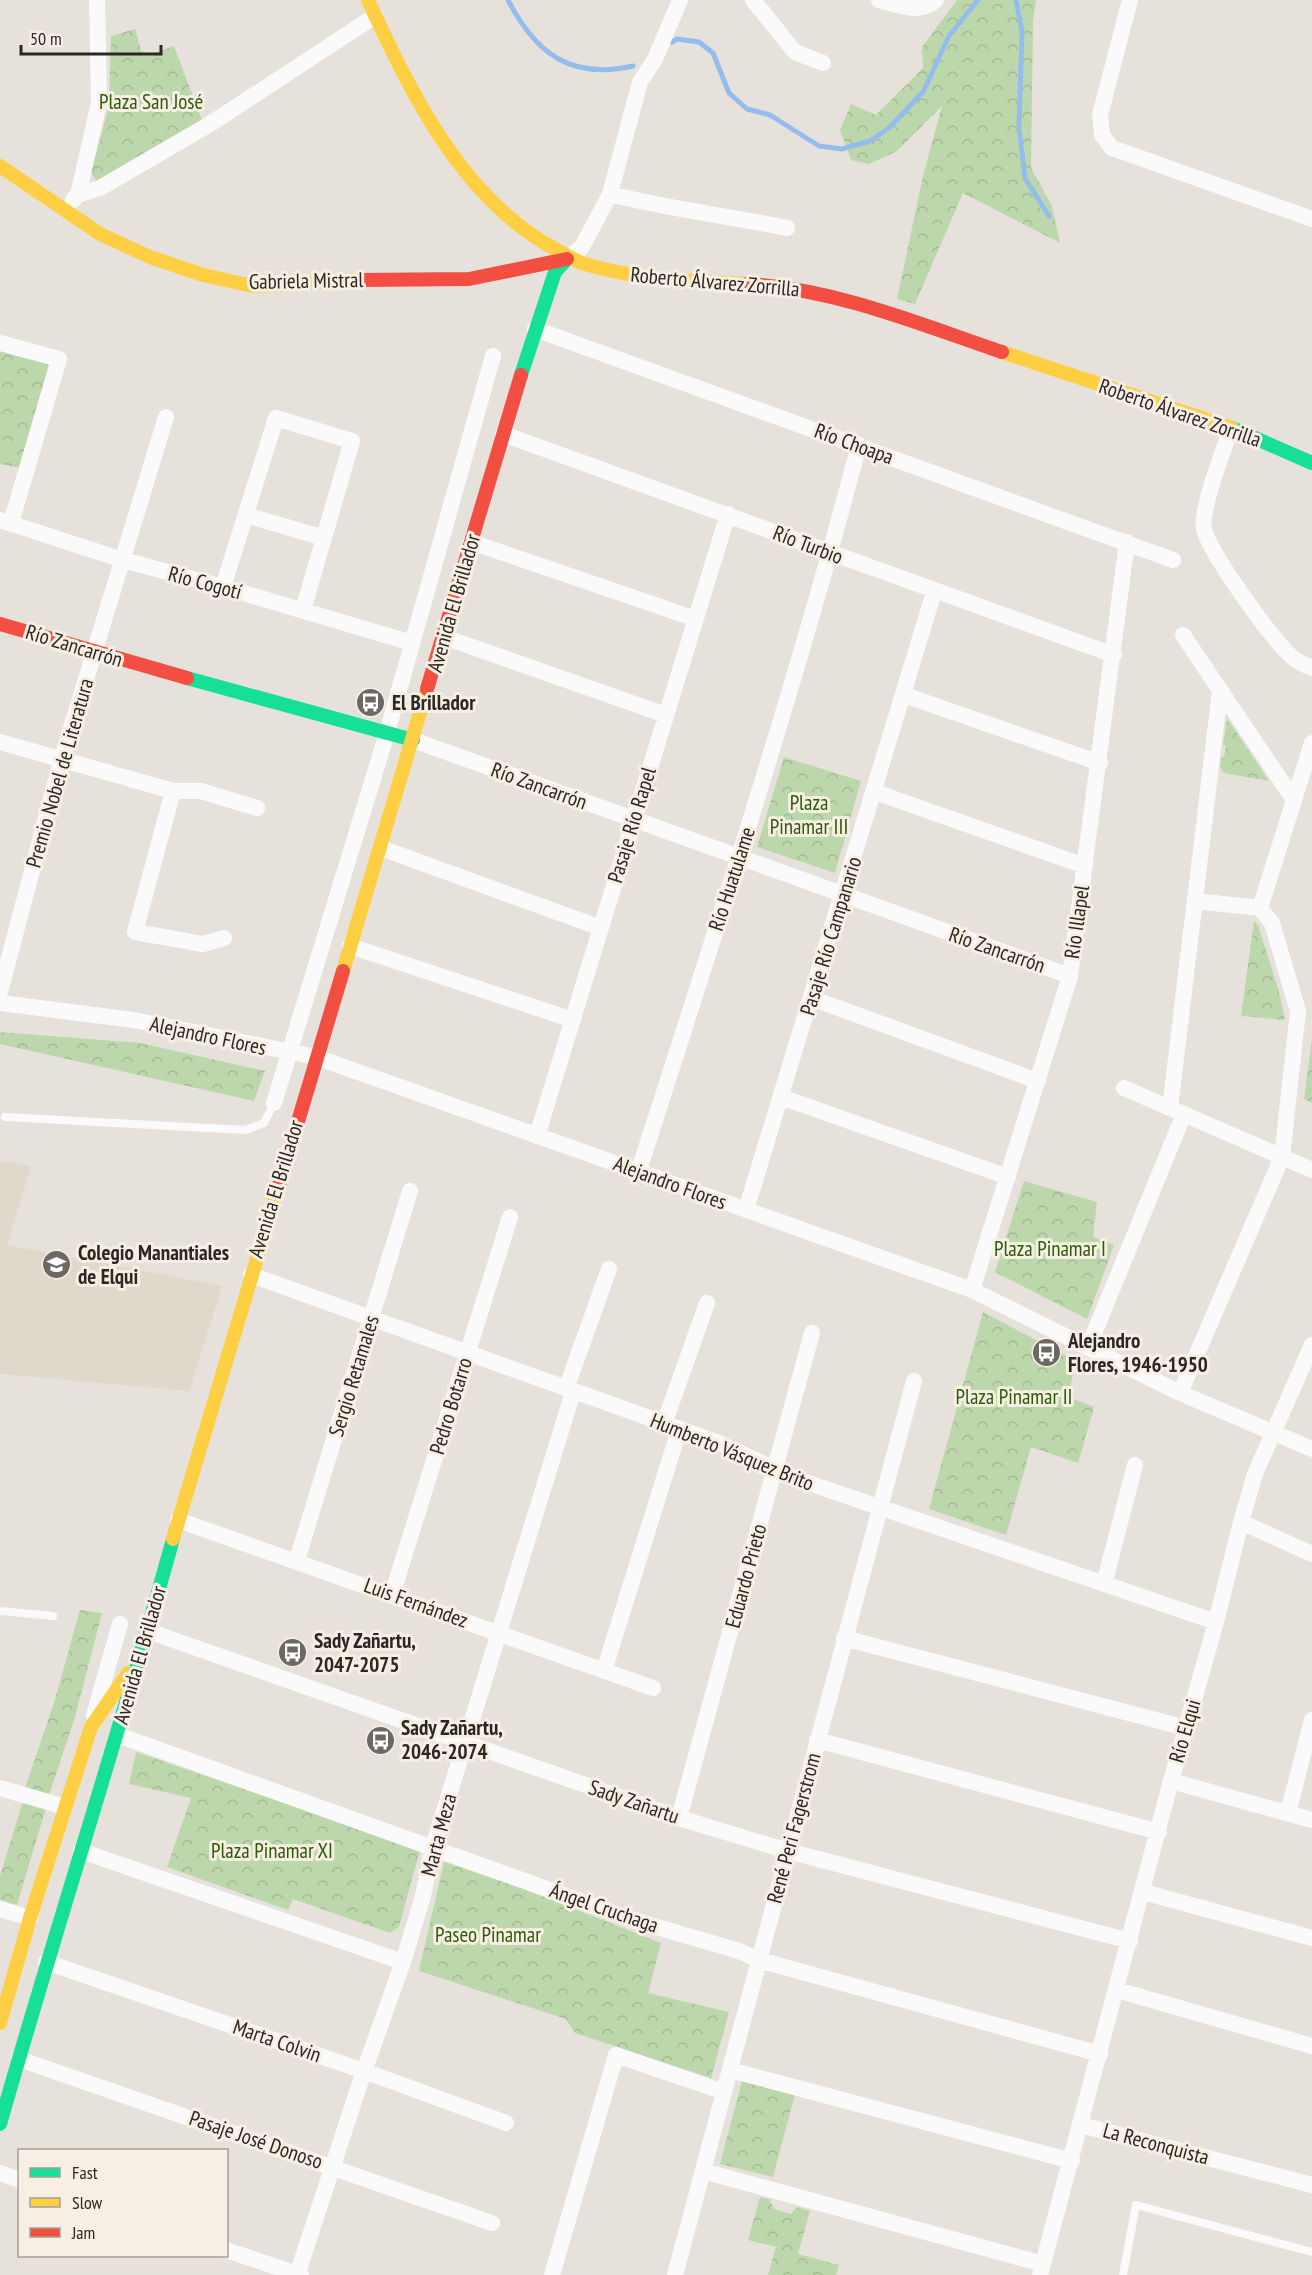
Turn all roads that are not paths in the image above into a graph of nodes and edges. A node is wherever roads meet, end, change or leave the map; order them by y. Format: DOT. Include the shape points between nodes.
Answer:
graph roads {
  1 [pos="97,0"];
  2 [pos="368,0"];
  3 [pos="680,0"];
  4 [pos="753,0"];
  5 [pos="879,0"];
  6 [pos="936,0"];
  7 [pos="1130,0"];
  8 [pos="375,16"];
  9 [pos="823,63"];
  10 [pos="0,166"];
  11 [pos="610,194"];
  12 [pos="78,195"];
  13 [pos="65,210"];
  14 [pos="1312,219"];
  15 [pos="787,228"];
  16 [pos="567,259"];
  17 [pos="535,329"];
  18 [pos="0,343"];
  19 [pos="494,356"];
  20 [pos="166,417"];
  21 [pos="1231,428"];
  22 [pos="503,435"];
  23 [pos="859,445"];
  24 [pos="1312,463"];
  25 [pos="728,514"];
  26 [pos="246,515"];
  27 [pos="5,521"];
  28 [pos="324,538"];
  29 [pos="471,542"];
  30 [pos="1127,542"];
  31 [pos="830,554"];
  32 [pos="1173,560"];
  33 [pos="123,561"];
  34 [pos="223,587"];
  35 [pos="934,592"];
  36 [pos="303,610"];
  37 [pos="696,619"];
  38 [pos="0,624"];
  39 [pos="1183,635"];
  40 [pos="444,637"];
  41 [pos="412,643"];
  42 [pos="95,653"];
  43 [pos="1114,655"];
  44 [pos="1312,668"];
  45 [pos="1221,692"];
  46 [pos="903,695"];
  47 [pos="666,715"];
  48 [pos="387,733"];
  49 [pos="413,740"];
  50 [pos="0,742"];
  51 [pos="1312,743"];
  52 [pos="61,761"];
  53 [pos="1100,764"];
  54 [pos="173,791"];
  55 [pos="875,792"];
  56 [pos="1293,800"];
  57 [pos="256,808"];
  58 [pos="634,820"];
  59 [pos="381,848"];
  60 [pos="739,858"];
  61 [pos="1085,866"];
  62 [pos="843,896"];
  63 [pos="1195,901"];
  64 [pos="1260,908"];
  65 [pos="601,928"];
  66 [pos="224,938"];
  67 [pos="350,946"];
  68 [pos="1070,976"];
  69 [pos="0,992"];
  70 [pos="811,998"];
  71 [pos="0,1003"];
  72 [pos="1298,1011"];
  73 [pos="573,1020"];
  74 [pos="1312,1022"];
  75 [pos="291,1053"];
  76 [pos="316,1057"];
  77 [pos="1038,1081"];
  78 [pos="1124,1088"];
  79 [pos="781,1097"];
  80 [pos="274,1103"];
  81 [pos="1177,1111"];
  82 [pos="5,1117"];
  83 [pos="537,1136"];
  84 [pos="1282,1157"];
  85 [pos="1312,1170"];
  86 [pos="638,1173"];
  87 [pos="1008,1177"];
  88 [pos="410,1191"];
  89 [pos="746,1210"];
  90 [pos="510,1217"];
  91 [pos="609,1269"];
  92 [pos="251,1275"];
  93 [pos="972,1290"];
  94 [pos="707,1303"];
  95 [pos="371,1320"];
  96 [pos="812,1333"];
  97 [pos="1312,1345"];
  98 [pos="1088,1348"];
  99 [pos="467,1354"];
  100 [pos="914,1381"];
  101 [pos="570,1391"];
  102 [pos="1180,1393"];
  103 [pos="671,1427"];
  104 [pos="1273,1432"];
  105 [pos="1312,1449"];
  106 [pos="1135,1465"];
  107 [pos="775,1471"];
  108 [pos="879,1508"];
  109 [pos="178,1520"];
  110 [pos="1240,1522"];
  111 [pos="1312,1554"];
  112 [pos="297,1560"];
  113 [pos="1104,1584"];
  114 [pos="392,1595"];
  115 [pos="0,1611"];
  116 [pos="53,1616"];
  117 [pos="1216,1622"];
  118 [pos="120,1624"];
  119 [pos="148,1631"];
  120 [pos="498,1633"];
  121 [pos="844,1638"];
  122 [pos="142,1652"];
  123 [pos="604,1671"];
  124 [pos="653,1688"];
  125 [pos="1312,1720"];
  126 [pos="91,1727"];
  127 [pos="1186,1728"];
  128 [pos="118,1735"];
  129 [pos="817,1740"];
  130 [pos="465,1742"];
  131 [pos="1171,1781"];
  132 [pos="0,1788"];
  133 [pos="65,1807"];
  134 [pos="1288,1813"];
  135 [pos="679,1818"];
  136 [pos="1312,1820"];
  137 [pos="1159,1832"];
  138 [pos="433,1847"];
  139 [pos="81,1851"];
  140 [pos="788,1851"];
  141 [pos="1143,1892"];
  142 [pos="0,1910"];
  143 [pos="30,1918"];
  144 [pos="1312,1938"];
  145 [pos="1130,1941"];
  146 [pos="759,1960"];
  147 [pos="46,1962"];
  148 [pos="403,1962"];
  149 [pos="1117,1990"];
  150 [pos="0,2023"];
  151 [pos="1312,2046"];
  152 [pos="1100,2054"];
  153 [pos="19,2059"];
  154 [pos="730,2070"];
  155 [pos="364,2071"];
  156 [pos="724,2092"];
  157 [pos="507,2123"];
  158 [pos="0,2124"];
  159 [pos="1081,2125"];
  160 [pos="1072,2161"];
  161 [pos="334,2168"];
  162 [pos="703,2171"];
  163 [pos="0,2173"];
  164 [pos="18,2179"];
  165 [pos="1312,2185"];
  166 [pos="492,2223"];
  167 [pos="228,2251"];
  168 [pos="1312,2252"];
  169 [pos="1042,2270"];
  170 [pos="299,2275"];
  171 [pos="552,2275"];
  172 [pos="675,2275"];
  173 [pos="1123,2275"];
  1 -- 12 [label="street" via="99,103"];
  2 -- 8 [label="street, Roberto Álvarez Zorrilla"];
  3 -- 11 [label="street" via="655,59 640,82"];
  4 -- 9 [label="street" via="795,52"];
  5 -- 6 [label="street" via="909,8 926,7"];
  7 -- 14 [label="street" via="1100,116 1102,135 1112,148"];
  8 -- 12 [label="street" via="210,123 100,188"];
  8 -- 16 [label="street, Roberto Álvarez Zorrilla" via="419,104 459,162 504,211"];
  10 -- 13 [label="street, Gabriela Mistral"];
  11 -- 15 [label="street"];
  11 -- 16 [label="street" via="582,247"];
  12 -- 13 [label="street"];
  13 -- 16 [label="street, Gabriela Mistral" via="100,234 150,257 252,286 469,279"];
  16 -- 17 [label="street, Avenida El Brillador" via="555,272"];
  16 -- 21 [label="street, Roberto Álvarez Zorrilla" via="634,276 770,284 812,291"];
  17 -- 22 [label="street, Avenida El Brillador"];
  17 -- 23 [label="street, Río Choapa"];
  18 -- 27 [label="street" via="59,359"];
  19 -- 41 [label="street, Avenida El Brillador"];
  20 -- 33 [label="street, Premio Nobel de Literatura"];
  21 -- 24 [label="street, Roberto Álvarez Zorrilla"];
  21 -- 44 [label="street" via="1204,514 1204,530 1274,638 1294,659"];
  22 -- 25 [label="street, Río Turbio"];
  22 -- 29 [label="street, Avenida El Brillador"];
  23 -- 30 [label="street, Río Choapa"];
  23 -- 31 [label="street, Río Huatulame"];
  25 -- 31 [label="street, Río Turbio"];
  25 -- 37 [label="street, Pasaje Río Rapel"];
  26 -- 28 [label="street"];
  26 -- 28 [label="street" via="276,418 352,441"];
  26 -- 34 [label="street"];
  27 -- 33 [label="street, Río Cogotí"];
  28 -- 36 [label="street"];
  29 -- 37 [label="street"];
  29 -- 40 [label="street, Avenida El Brillador"];
  30 -- 32 [label="street, Río Choapa"];
  30 -- 43 [label="street, Río Illapel"];
  31 -- 35 [label="street, Río Turbio"];
  31 -- 60 [label="street, Río Huatulame"];
  33 -- 34 [label="street, Río Cogotí"];
  33 -- 42 [label="street, Premio Nobel de Literatura"];
  34 -- 36 [label="street, Río Cogotí"];
  35 -- 43 [label="street, Río Turbio"];
  35 -- 46 [label="street, Pasaje Río Campanario"];
  36 -- 41 [label="street, Río Cogotí"];
  37 -- 47 [label="street, Pasaje Río Rapel"];
  38 -- 42 [label="street, Río Zancarrón"];
  39 -- 45 [label="street"];
  40 -- 47 [label="street"];
  40 -- 49 [label="street, Avenida El Brillador"];
  41 -- 48 [label="street, Avenida El Brillador"];
  42 -- 48 [label="street, Río Zancarrón"];
  42 -- 52 [label="street, Premio Nobel de Literatura"];
  43 -- 53 [label="street, Río Illapel"];
  45 -- 56 [label="street"];
  45 -- 63 [label="street"];
  46 -- 53 [label="street"];
  46 -- 55 [label="street, Pasaje Río Campanario"];
  47 -- 58 [label="street, Pasaje Río Rapel"];
  48 -- 49 [label="street, Río Zancarrón"];
  48 -- 75 [label="street, Avenida El Brillador"];
  49 -- 58 [label="street, Río Zancarrón"];
  49 -- 59 [label="street, Avenida El Brillador"];
  50 -- 52 [label="street"];
  51 -- 56 [label="street"];
  52 -- 54 [label="street"];
  52 -- 69 [label="street, Premio Nobel de Literatura"];
  53 -- 61 [label="street, Río Illapel"];
  54 -- 57 [label="street" via="201,791"];
  54 -- 66 [label="street" via="135,932 203,944"];
  55 -- 61 [label="street"];
  55 -- 62 [label="street, Pasaje Río Campanario"];
  56 -- 64 [label="street"];
  58 -- 60 [label="street, Río Zancarrón"];
  58 -- 65 [label="street, Pasaje Río Rapel"];
  59 -- 65 [label="street"];
  59 -- 67 [label="street, Avenida El Brillador"];
  60 -- 62 [label="street, Río Zancarrón"];
  60 -- 86 [label="street, Río Huatulame"];
  61 -- 68 [label="street, Río Illapel"];
  62 -- 68 [label="street, Río Zancarrón"];
  62 -- 70 [label="street, Pasaje Río Campanario"];
  63 -- 64 [label="street"];
  63 -- 81 [label="street"];
  64 -- 72 [label="street" via="1272,923"];
  65 -- 73 [label="street, Pasaje Río Rapel"];
  67 -- 73 [label="street"];
  67 -- 76 [label="street, Avenida El Brillador"];
  68 -- 77 [label="street, Río Illapel"];
  70 -- 77 [label="street"];
  70 -- 79 [label="street, Pasaje Río Campanario"];
  71 -- 75 [label="street, Alejandro Flores" via="134,1020"];
  72 -- 74 [label="street"];
  72 -- 84 [label="street"];
  73 -- 83 [label="street, Pasaje Río Rapel"];
  75 -- 76 [label="street, Alejandro Flores"];
  75 -- 80 [label="street, Avenida El Brillador"];
  76 -- 83 [label="street, Alejandro Flores"];
  76 -- 92 [label="street, Avenida El Brillador"];
  77 -- 87 [label="street, Río Illapel"];
  78 -- 81 [label="street"];
  79 -- 87 [label="street"];
  79 -- 89 [label="street, Pasaje Río Campanario"];
  80 -- 82 [label="lane" via="264,1123 246,1130"];
  81 -- 84 [label="street"];
  81 -- 98 [label="street"];
  83 -- 86 [label="street, Alejandro Flores"];
  84 -- 85 [label="street"];
  84 -- 102 [label="street"];
  86 -- 89 [label="street, Alejandro Flores"];
  87 -- 93 [label="street, Río Illapel"];
  88 -- 95 [label="street, Sergio Retamales"];
  89 -- 93 [label="street, Alejandro Flores"];
  90 -- 99 [label="street, Pedro Botarro"];
  91 -- 101 [label="street, Marta Meza"];
  92 -- 95 [label="street, Humberto Vásquez Brito"];
  92 -- 109 [label="street, Avenida El Brillador"];
  93 -- 98 [label="street, Alejandro Flores"];
  94 -- 103 [label="street"];
  95 -- 99 [label="street, Humberto Vásquez Brito"];
  95 -- 112 [label="street, Sergio Retamales"];
  96 -- 107 [label="street, Eduardo Prieto"];
  97 -- 104 [label="street, Río Elqui"];
  98 -- 102 [label="street, Alejandro Flores"];
  99 -- 101 [label="street, Humberto Vásquez Brito"];
  99 -- 114 [label="street, Pedro Botarro"];
  100 -- 108 [label="street, René Peri Fagerstrom"];
  101 -- 103 [label="street, Humberto Vásquez Brito"];
  101 -- 120 [label="street, Marta Meza"];
  102 -- 104 [label="street, Alejandro Flores"];
  103 -- 107 [label="street, Humberto Vásquez Brito" via="719,1443"];
  103 -- 123 [label="street"];
  104 -- 105 [label="street, Alejandro Flores"];
  104 -- 110 [label="street, Río Elqui"];
  106 -- 113 [label="street"];
  107 -- 108 [label="street, Humberto Vásquez Brito"];
  107 -- 135 [label="street, Eduardo Prieto"];
  108 -- 113 [label="street, Humberto Vásquez Brito"];
  108 -- 121 [label="street, René Peri Fagerstrom"];
  109 -- 112 [label="street, Luis Fernández"];
  109 -- 119 [label="street, Avenida El Brillador"];
  110 -- 111 [label="street"];
  110 -- 117 [label="street, Río Elqui"];
  112 -- 114 [label="street, Luis Fernández"];
  113 -- 117 [label="street, Humberto Vásquez Brito"];
  114 -- 120 [label="street, Luis Fernández"];
  115 -- 116 [label="lane"];
  117 -- 127 [label="street, Río Elqui"];
  118 -- 126 [label="street, Avenida El Brillador"];
  119 -- 122 [label="street, Avenida El Brillador"];
  119 -- 130 [label="street, Sady Zañartu"];
  120 -- 123 [label="street, Luis Fernández"];
  120 -- 130 [label="street, Marta Meza"];
  121 -- 127 [label="street"];
  121 -- 129 [label="street, René Peri Fagerstrom"];
  122 -- 126 [label="street"];
  122 -- 128 [label="street, Avenida El Brillador"];
  123 -- 124 [label="street, Luis Fernández"];
  125 -- 134 [label="street"];
  126 -- 133 [label="street, Avenida El Brillador"];
  127 -- 131 [label="street, Río Elqui"];
  128 -- 138 [label="street, Ángel Cruchaga"];
  128 -- 139 [label="street, Avenida El Brillador"];
  129 -- 137 [label="street"];
  129 -- 140 [label="street, René Peri Fagerstrom"];
  130 -- 135 [label="street, Sady Zañartu"];
  130 -- 138 [label="street, Marta Meza"];
  131 -- 134 [label="street"];
  131 -- 137 [label="street, Río Elqui"];
  132 -- 133 [label="street"];
  133 -- 143 [label="street, Avenida El Brillador"];
  134 -- 136 [label="street"];
  135 -- 140 [label="street, Sady Zañartu"];
  137 -- 141 [label="street, Río Elqui"];
  138 -- 146 [label="street, Ángel Cruchaga" via="633,1920"];
  138 -- 148 [label="street, Marta Meza"];
  139 -- 147 [label="street, Avenida El Brillador"];
  139 -- 148 [label="street"];
  140 -- 145 [label="street, Sady Zañartu"];
  140 -- 146 [label="street, René Peri Fagerstrom"];
  141 -- 144 [label="street"];
  141 -- 145 [label="street, Río Elqui"];
  142 -- 143 [label="street"];
  143 -- 150 [label="street, Avenida El Brillador"];
  145 -- 149 [label="street, Río Elqui"];
  146 -- 152 [label="street, Ángel Cruchaga"];
  146 -- 154 [label="street, René Peri Fagerstrom"];
  147 -- 153 [label="street, Avenida El Brillador"];
  147 -- 155 [label="street, Marta Colvin"];
  148 -- 155 [label="street, Marta Meza"];
  149 -- 151 [label="street"];
  149 -- 152 [label="street, Río Elqui"];
  152 -- 159 [label="street, Río Elqui"];
  153 -- 158 [label="street, Avenida El Brillador"];
  153 -- 161 [label="street, Pasaje José Donoso"];
  154 -- 156 [label="street, René Peri Fagerstrom"];
  154 -- 160 [label="street"];
  155 -- 157 [label="street, Marta Colvin"];
  155 -- 161 [label="street, Marta Meza"];
  156 -- 162 [label="street, René Peri Fagerstrom"];
  156 -- 171 [label="street" via="616,2055"];
  159 -- 160 [label="street, La Reconquista"];
  159 -- 165 [label="street, La Reconquista"];
  160 -- 169 [label="street, La Reconquista"];
  161 -- 166 [label="street, Pasaje José Donoso"];
  161 -- 170 [label="street, Marta Meza"];
  162 -- 169 [label="street"];
  162 -- 172 [label="street, René Peri Fagerstrom"];
  163 -- 164 [label="street"];
  167 -- 170 [label="street"];
  168 -- 173 [label="lane" via="1136,2205"];
}
